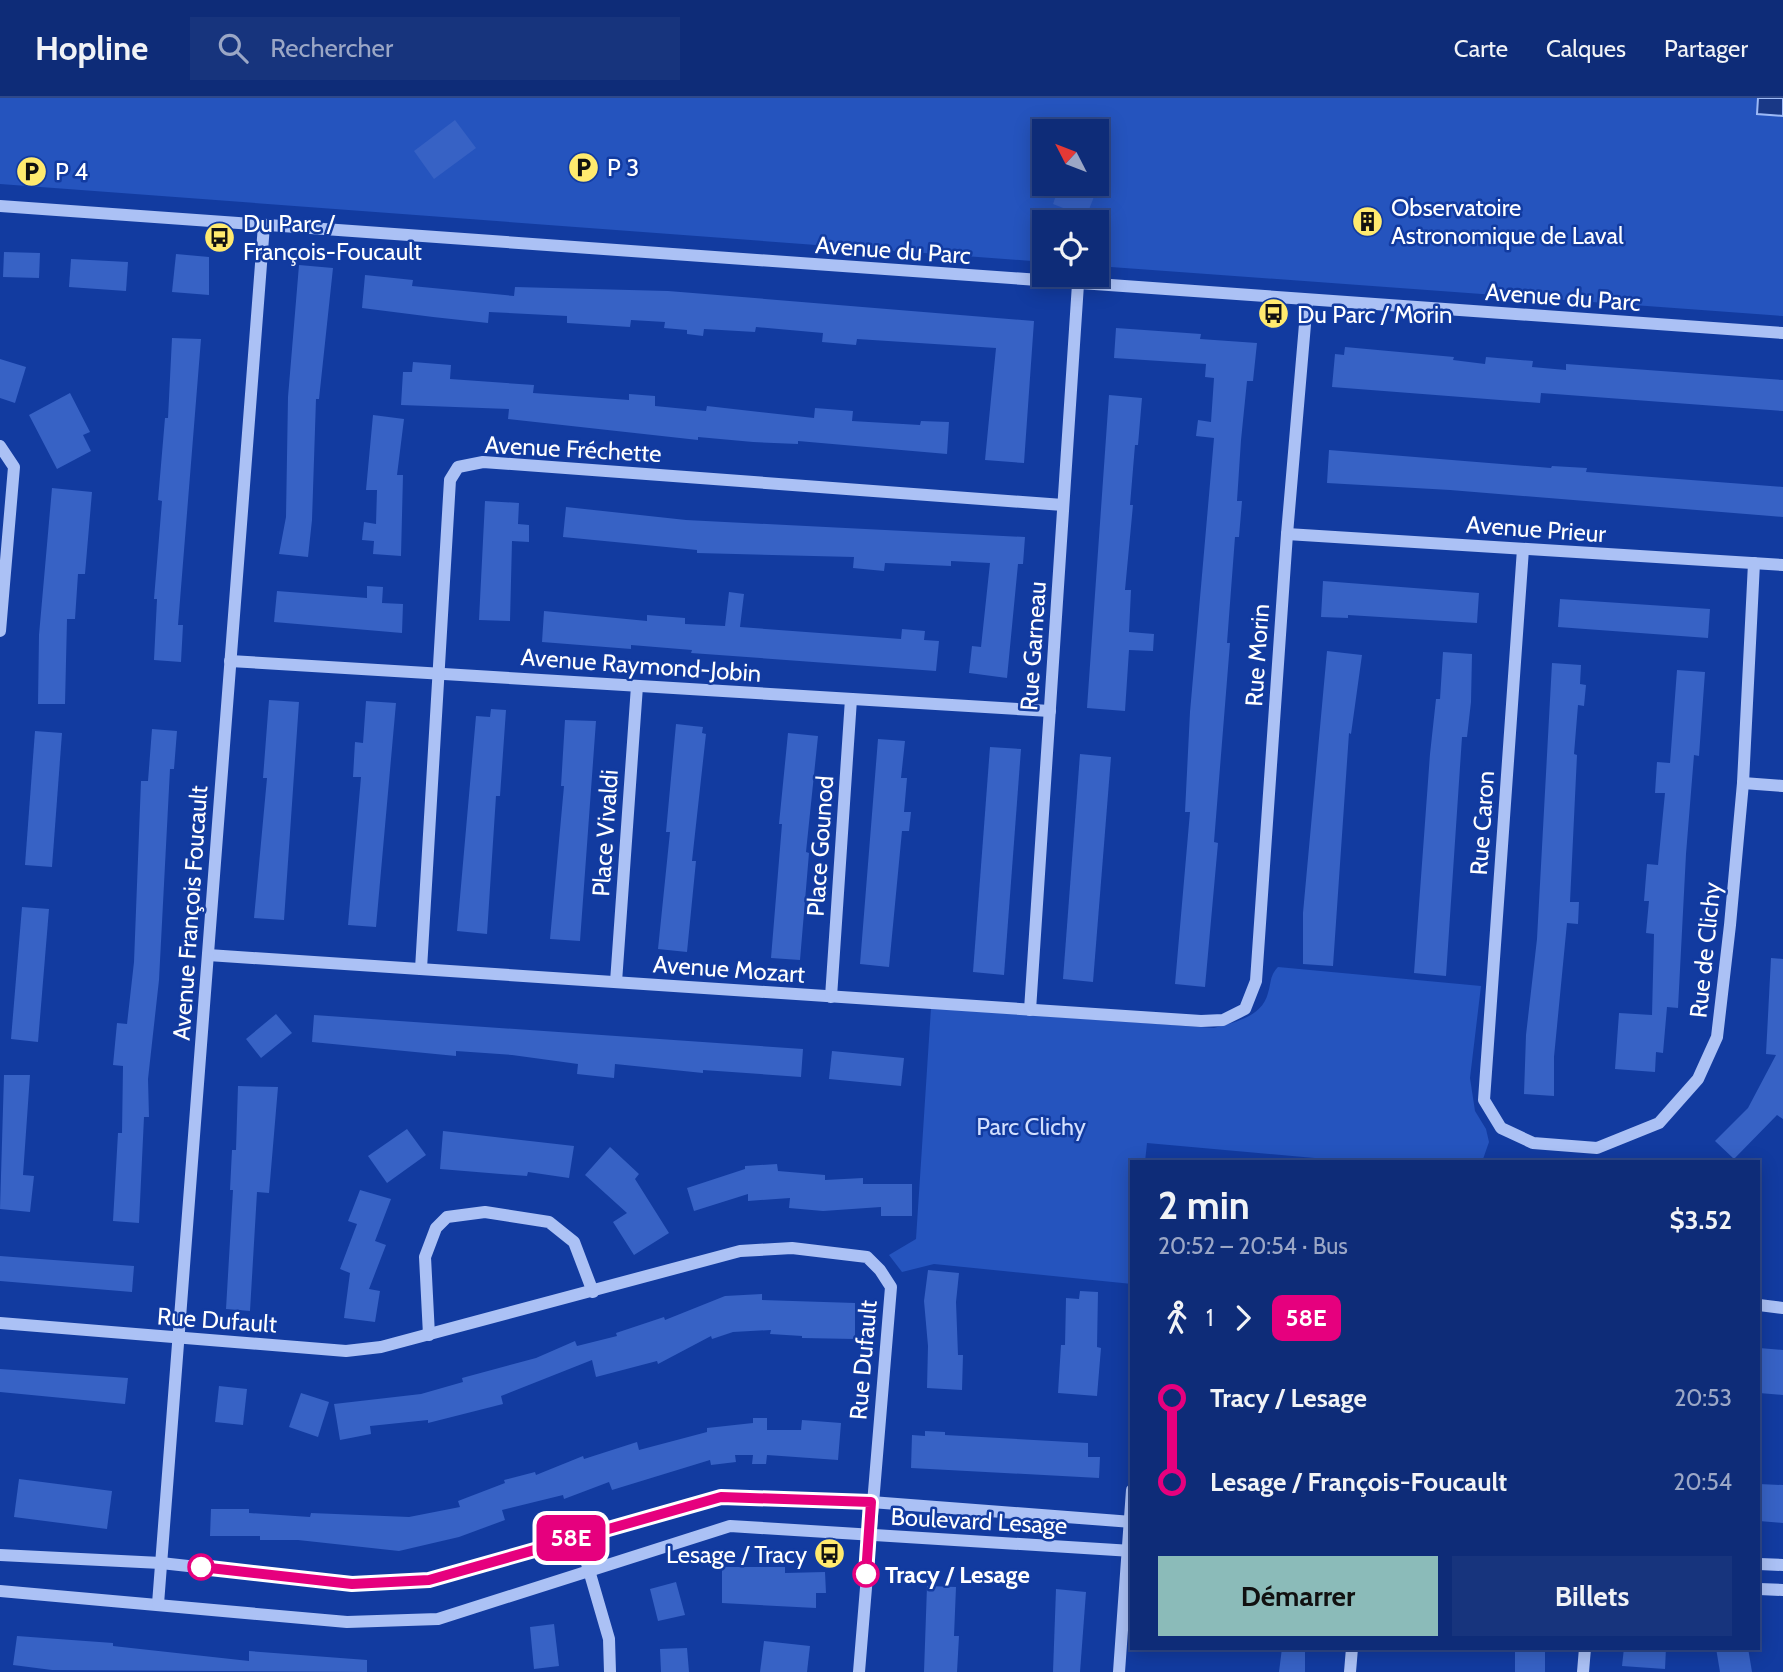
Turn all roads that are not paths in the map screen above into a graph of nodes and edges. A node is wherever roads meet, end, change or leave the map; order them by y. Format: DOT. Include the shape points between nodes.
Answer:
graph roads {
  1 [pos="0,206"];
  2 [pos="264,225"];
  3 [pos="1032,282"];
  4 [pos="1078,287"];
  5 [pos="1107,287"];
  6 [pos="1307,301"];
  7 [pos="1783,333"];
  8 [pos="0,446"];
  9 [pos="1063,505"];
  10 [pos="1287,534"];
  11 [pos="1523,549"];
  12 [pos="1754,564"];
  13 [pos="1783,565"];
  14 [pos="0,631"];
  15 [pos="230,661"];
  16 [pos="437,673"];
  17 [pos="637,686"];
  18 [pos="851,699"];
  19 [pos="1050,711"];
  20 [pos="1743,783"];
  21 [pos="1783,786"];
  22 [pos="208,955"];
  23 [pos="421,969"];
  24 [pos="616,982"];
  25 [pos="831,997"];
  26 [pos="1245,1009"];
  27 [pos="1030,1010"];
  28 [pos="1483,1100"];
  29 [pos="593,1292"];
  30 [pos="1760,1306"];
  31 [pos="1783,1308"];
  32 [pos="0,1323"];
  33 [pos="429,1335"];
  34 [pos="178,1339"];
  35 [pos="871,1502"];
  36 [pos="1130,1522"];
  37 [pos="579,1535"];
  38 [pos="869,1535"];
  39 [pos="1130,1551"];
  40 [pos="0,1555"];
  41 [pos="161,1563"];
  42 [pos="1760,1564"];
  43 [pos="1783,1565"];
  44 [pos="590,1570"];
  45 [pos="1760,1589"];
  46 [pos="1783,1590"];
  47 [pos="0,1591"];
  48 [pos="158,1604"];
  49 [pos="1352,1650"];
  50 [pos="1585,1650"];
  51 [pos="610,1672"];
  52 [pos="859,1672"];
  53 [pos="1119,1672"];
  54 [pos="1350,1672"];
  55 [pos="1583,1672"];
  1 -- 2 [label="street, Avenue du Parc"];
  2 -- 3 [label="street, Avenue du Parc"];
  2 -- 15 [label="street, Avenue François Foucault"];
  4 -- 9 [label="street, Rue Garneau"];
  5 -- 6 [label="street, Avenue du Parc"];
  6 -- 7 [label="street, Avenue du Parc"];
  6 -- 10 [label="street, Rue Morin"];
  8 -- 14 [label="street" via="14,467"];
  9 -- 16 [label="street, Avenue Fréchette" via="482,462 458,467 450,480"];
  9 -- 19 [label="street, Rue Garneau"];
  10 -- 11 [label="street, Avenue Prieur"];
  10 -- 26 [label="street, Rue Morin" via="1256,981"];
  11 -- 12 [label="street, Avenue Prieur"];
  11 -- 28 [label="street, Rue Caron"];
  12 -- 13 [label="street, Avenue Prieur"];
  12 -- 20 [label="street, Rue de Clichy"];
  15 -- 16 [label="street, Avenue Raymond-Jobin"];
  15 -- 22 [label="street, Avenue François Foucault"];
  16 -- 17 [label="street, Avenue Raymond-Jobin"];
  16 -- 23 [label="street, Avenue Fréchette"];
  17 -- 18 [label="street, Avenue Raymond-Jobin"];
  17 -- 24 [label="street, Place Vivaldi"];
  18 -- 19 [label="street, Avenue Raymond-Jobin"];
  18 -- 25 [label="street, Place Gounod"];
  19 -- 27 [label="street, Rue Garneau"];
  20 -- 21 [label="street"];
  20 -- 28 [label="street, Rue de Clichy" via="1717,1037 1698,1080 1659,1123 1597,1148 1533,1143 1502,1128"];
  22 -- 23 [label="street, Avenue Mozart"];
  22 -- 34 [label="street, Avenue François Foucault"];
  23 -- 24 [label="street, Avenue Mozart"];
  24 -- 25 [label="street, Avenue Mozart"];
  25 -- 27 [label="street, Avenue Mozart"];
  26 -- 27 [label="street, Avenue Mozart" via="1223,1020 1200,1021"];
  29 -- 33 [label="street, Rue Dufault"];
  29 -- 33 [label="street" via="574,1242 549,1222 485,1212 447,1217 436,1228 425,1257"];
  29 -- 35 [label="street, Rue Dufault" via="740,1251 792,1248 867,1257 891,1287"];
  30 -- 31 [label="street"];
  32 -- 34 [label="street, Rue Dufault"];
  33 -- 34 [label="street, Rue Dufault" via="346,1350"];
  34 -- 41 [label="street, Avenue François Foucault"];
  35 -- 36 [label="street, Boulevard Lesage"];
  35 -- 37 [label="street, Boulevard Lesage" via="721,1497"];
  35 -- 38 [label="street, Rue Dufault"];
  37 -- 41 [label="street, Boulevard Lesage" via="429,1580 352,1584"];
  37 -- 44 [label="street"];
  38 -- 39 [label="street, Boulevard Lesage"];
  38 -- 44 [label="street, Boulevard Lesage" via="730,1526"];
  38 -- 52 [label="street, Rue Dufault"];
  39 -- 53 [label="street"];
  40 -- 41 [label="street, Boulevard Lesage"];
  41 -- 48 [label="street, Avenue François Foucault"];
  42 -- 43 [label="street"];
  44 -- 48 [label="street, Boulevard Lesage" via="438,1619 347,1622"];
  44 -- 51 [label="street" via="609,1639"];
  45 -- 46 [label="street"];
  47 -- 48 [label="street, Boulevard Lesage"];
  49 -- 54 [label="street"];
  50 -- 55 [label="street"];
}
